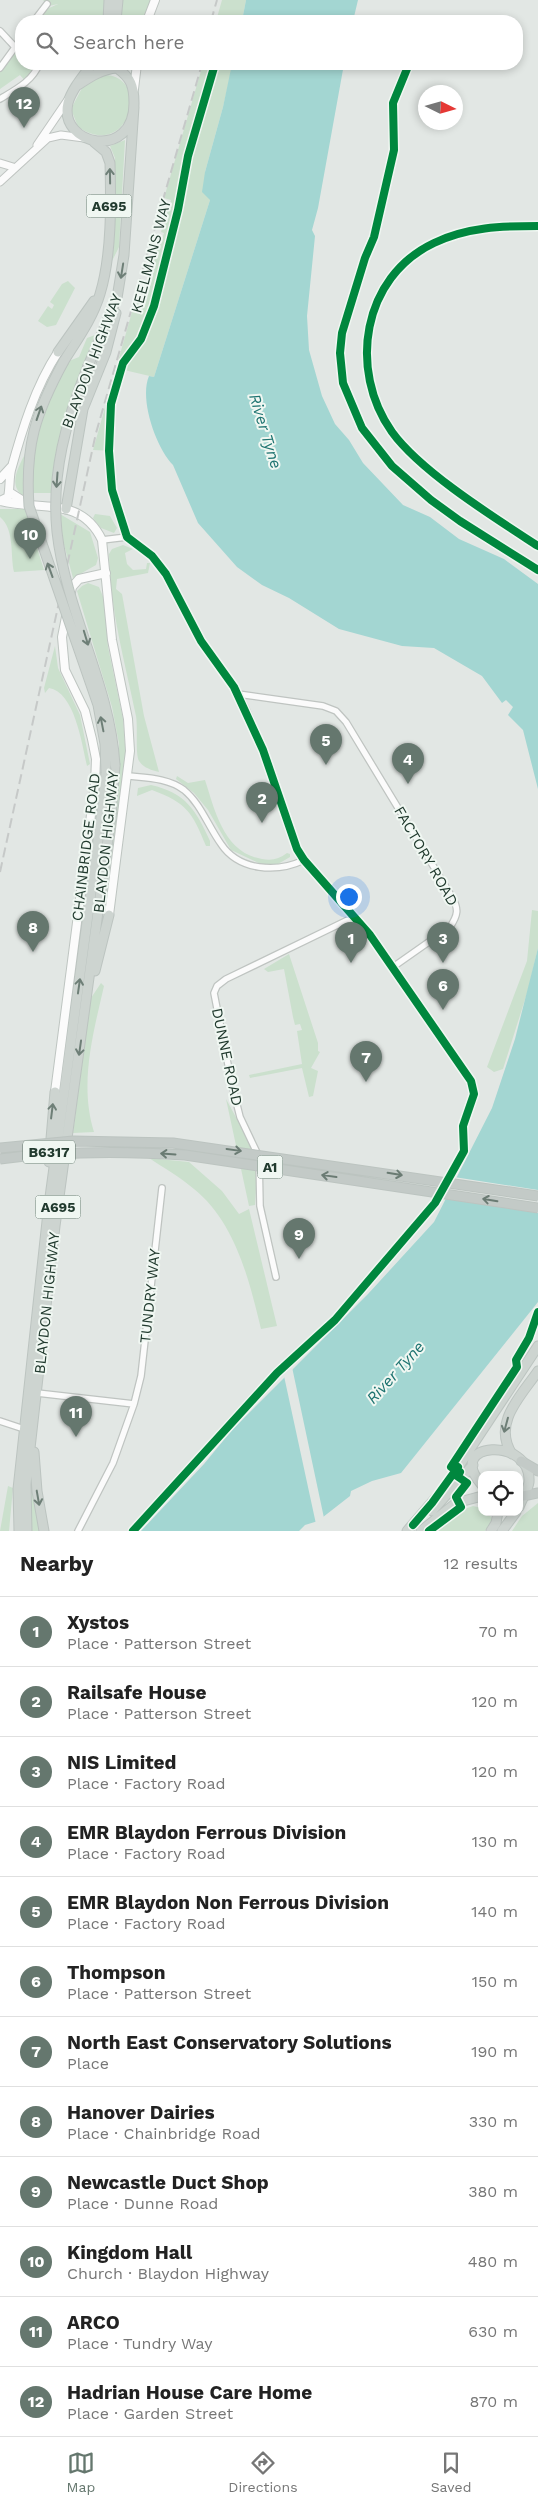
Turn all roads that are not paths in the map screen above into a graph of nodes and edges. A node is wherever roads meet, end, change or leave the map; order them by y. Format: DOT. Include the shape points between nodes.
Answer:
graph roads {
  1 [pos="110,0"];
  2 [pos="118,0"];
  3 [pos="155,0"];
  4 [pos="47,4"];
  5 [pos="39,15"];
  6 [pos="109,15"];
  7 [pos="117,15"];
  8 [pos="149,15"];
  9 [pos="0,31"];
  10 [pos="15,47"];
  11 [pos="0,68"];
  12 [pos="35,70"];
  13 [pos="88,70"];
  14 [pos="104,70"];
  15 [pos="121,70"];
  16 [pos="136,70"];
  17 [pos="78,85"];
  18 [pos="134,90"];
  19 [pos="70,98"];
  20 [pos="0,99"];
  21 [pos="134,107"];
  22 [pos="85,138"];
  23 [pos="94,142"];
  24 [pos="34,149"];
  25 [pos="0,163"];
  26 [pos="13,167"];
  27 [pos="0,182"];
  28 [pos="538,226"];
  29 [pos="100,294"];
  30 [pos="117,298"];
  31 [pos="58,352"];
  32 [pos="14,463"];
  33 [pos="0,479"];
  34 [pos="0,484"];
  35 [pos="9,491"];
  36 [pos="1,501"];
  37 [pos="34,506"];
  38 [pos="66,509"];
  39 [pos="102,540"];
  40 [pos="538,546"];
  41 [pos="106,573"];
  42 [pos="238,694"];
  43 [pos="128,776"];
  44 [pos="304,860"];
  45 [pos="108,915"];
  46 [pos="354,917"];
  47 [pos="393,967"];
  48 [pos="87,1000"];
  49 [pos="55,1092"];
  50 [pos="473,1101"];
  51 [pos="0,1148"];
  52 [pos="0,1160"];
  53 [pos="162,1188"];
  54 [pos="538,1196"];
  55 [pos="538,1208"];
  56 [pos="48,1212"];
  57 [pos="276,1277"];
  58 [pos="538,1346"];
  59 [pos="538,1371"];
  60 [pos="37,1394"];
  61 [pos="134,1404"];
  62 [pos="34,1414"];
  63 [pos="0,1421"];
  64 [pos="24,1429"];
  65 [pos="476,1439"];
  66 [pos="512,1454"];
  67 [pos="474,1462"];
  68 [pos="521,1462"];
  69 [pos="538,1471"];
  70 [pos="478,1480"];
  71 [pos="538,1493"];
  72 [pos="523,1494"];
  73 [pos="478,1497"];
  74 [pos="523,1497"];
  75 [pos="497,1516"];
  76 [pos="513,1516"];
  77 [pos="414,1529"];
  78 [pos="19,1531"];
  79 [pos="26,1531"];
  80 [pos="44,1531"];
  81 [pos="78,1531"];
  82 [pos="491,1531"];
  83 [pos="502,1531"];
  1 -- 6 [label="main road"];
  2 -- 7 [label="main road"];
  3 -- 8 [label="main road"];
  4 -- 5 [label="street"];
  9 -- 10 [label="street"];
  10 -- 11 [label="street"];
  12 -- 20 [label="street" via="18,89"];
  13 -- 17 [label="main road"];
  14 -- 17 [label="main road"];
  15 -- 18 [label="main road" via="132,81"];
  16 -- 18 [label="main road"];
  17 -- 19 [label="main road"];
  18 -- 21 [label="main road"];
  19 -- 22 [label="main road" via="67,107 70,119 75,130"];
  19 -- 24 [label="street"];
  21 -- 23 [label="main road" via="124,134 108,141"];
  21 -- 30 [label="main road, BLAYDON HIGHWAY / A695, one-way" via="124,255"];
  22 -- 23 [label="main road"];
  22 -- 24 [label="street" via="54,136"];
  29 -- 23 [label="main road, BLAYDON HIGHWAY / A695, one-way" via="108,238 110,162 106,152"];
  24 -- 26 [label="street"];
  25 -- 26 [label="street"];
  26 -- 27 [label="street"];
  28 -- 40 [label="street" via="468,231 432,244 411,258 389,281 377,302 367,335 366,358 368,381 378,408 401,443 446,482"];
  29 -- 31 [label="main road"];
  56 -- 29 [label="main road, BLAYDON HIGHWAY / A695, one-way, bridge" via="106,773 98,705 29,506 27,475 32,434 46,394 91,317"];
  30 -- 38 [label="main road" via="116,318 106,352 83,409"];
  30 -- 48 [label="main road, BLAYDON HIGHWAY / A695, one-way, bridge" via="66,424 57,478 58,533 68,580 109,716 115,765"];
  31 -- 32 [label="main road" via="34,399"];
  32 -- 33 [label="main road"];
  32 -- 35 [label="main road"];
  34 -- 35 [label="main road"];
  35 -- 36 [label="main road" via="6,499"];
  35 -- 37 [label="main road" via="22,502"];
  36 -- 37 [label="main road"];
  37 -- 38 [label="main road"];
  38 -- 39 [label="main road" via="85,517"];
  39 -- 41 [label="main road"];
  39 -- 42 [label="street" via="127,537 152,556 166,574 201,641"];
  41 -- 43 [label="main road" via="112,640 128,719"];
  41 -- 49 [label="main road, CHAINBRIDGE ROAD / B6317" via="79,579 72,587 62,637 65,670 85,711 96,759"];
  42 -- 44 [label="street" via="263,750 293,841"];
  42 -- 47 [label="street, FACTORY ROAD" via="323,706 336,711 346,722 452,897 458,908 450,927"];
  43 -- 44 [label="street" via="166,781 183,790 227,852 246,863 260,868 280,868"];
  43 -- 45 [label="main road"];
  44 -- 46 [label="street"];
  45 -- 48 [label="main road"];
  46 -- 47 [label="street"];
  46 -- 57 [label="street, DUNNE ROAD" via="230,977 217,986 214,993 240,1117 259,1157 260,1206"];
  47 -- 50 [label="street" via="471,1081"];
  48 -- 60 [label="main road, BLAYDON HIGHWAY / A695, one-way" via="55,1226"];
  56 -- 49 [label="main road, B6317, one-way" via="50,1130"];
  51 -- 54 [label="highway, A1, one-way, bridge" via="74,1141 173,1143"];
  55 -- 52 [label="highway, A1, one-way, bridge" via="185,1155 60,1152"];
  53 -- 61 [label="street, TUNDRY WAY" via="141,1376"];
  56 -- 64 [label="main road, BLAYDON HIGHWAY / A695"];
  58 -- 65 [label="main road"];
  59 -- 66 [label="main road, one-way" via="504,1426 504,1439"];
  60 -- 61 [label="street"];
  60 -- 62 [label="main road, BLAYDON HIGHWAY / A695"];
  61 -- 81 [label="street, TUNDRY WAY" via="113,1463"];
  62 -- 79 [label="main road, BLAYDON HIGHWAY" via="26,1484"];
  62 -- 80 [label="main road, A695, one-way" via="34,1460"];
  63 -- 64 [label="street"];
  64 -- 78 [label="main road, BLAYDON HIGHWAY / A695" via="18,1488"];
  65 -- 67 [label="main road"];
  65 -- 77 [label="main road"];
  66 -- 67 [label="main road" via="488,1449 479,1453"];
  66 -- 68 [label="main road"];
  67 -- 70 [label="main road"];
  67 -- 77 [label="main road" via="442,1502"];
  68 -- 69 [label="highway"];
  68 -- 72 [label="main road" via="529,1478"];
  71 -- 74 [label="highway"];
  73 -- 77 [label="main road" via="456,1503"];
  75 -- 82 [label="main road"];
  76 -- 83 [label="main road"];
}
